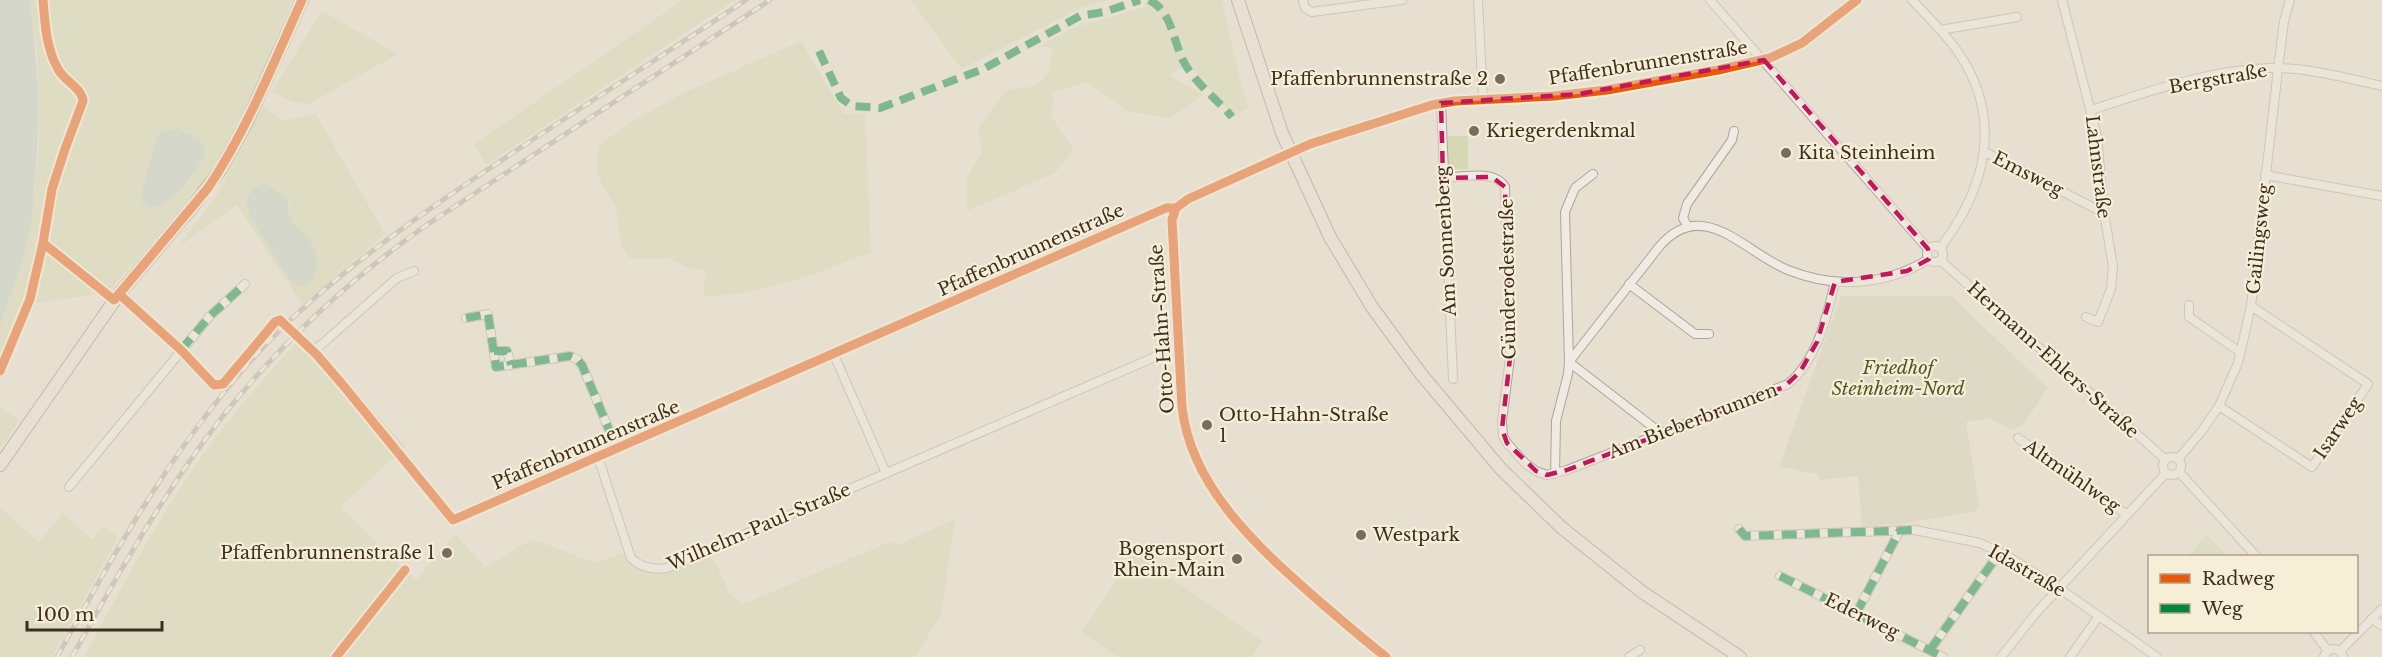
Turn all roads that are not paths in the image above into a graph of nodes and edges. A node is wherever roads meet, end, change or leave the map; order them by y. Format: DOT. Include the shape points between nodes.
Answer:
graph roads {
  1 [pos="302,0"];
  2 [pos="1238,0"];
  3 [pos="1303,0"];
  4 [pos="1402,0"];
  5 [pos="1478,0"];
  6 [pos="1710,0"];
  7 [pos="1857,0"];
  8 [pos="1912,0"];
  9 [pos="2062,0"];
  10 [pos="2290,0"];
  11 [pos="2017,17"];
  12 [pos="1940,30"];
  13 [pos="1764,60"];
  14 [pos="2278,69"];
  15 [pos="2382,86"];
  16 [pos="1484,99"];
  17 [pos="1441,103"];
  18 [pos="2091,110"];
  19 [pos="1734,131"];
  20 [pos="1985,152"];
  21 [pos="1290,153"];
  22 [pos="1593,174"];
  23 [pos="2265,175"];
  24 [pos="1443,178"];
  25 [pos="2382,196"];
  26 [pos="1176,208"];
  27 [pos="2104,213"];
  28 [pos="1688,227"];
  29 [pos="1940,248"];
  30 [pos="1928,249"];
  31 [pos="1929,260"];
  32 [pos="1940,260"];
  33 [pos="414,271"];
  34 [pos="1835,282"];
  35 [pos="245,284"];
  36 [pos="1629,284"];
  37 [pos="117,297"];
  38 [pos="2189,305"];
  39 [pos="2251,306"];
  40 [pos="2086,317"];
  41 [pos="466,318"];
  42 [pos="275,322"];
  43 [pos="1709,334"];
  44 [pos="299,340"];
  45 [pos="1178,347"];
  46 [pos="181,350"];
  47 [pos="494,351"];
  48 [pos="314,352"];
  49 [pos="2240,352"];
  50 [pos="834,355"];
  51 [pos="1569,362"];
  52 [pos="512,365"];
  53 [pos="1453,380"];
  54 [pos="2219,406"];
  55 [pos="1662,434"];
  56 [pos="2018,438"];
  57 [pos="617,449"];
  58 [pos="598,457"];
  59 [pos="2178,459"];
  60 [pos="2166,460"];
  61 [pos="0,465"];
  62 [pos="2166,472"];
  63 [pos="2179,472"];
  64 [pos="886,473"];
  65 [pos="1555,474"];
  66 [pos="69,487"];
  67 [pos="2126,514"];
  68 [pos="1738,530"];
  69 [pos="1900,530"];
  70 [pos="2000,552"];
  71 [pos="2255,555"];
  72 [pos="1780,576"];
  73 [pos="2059,588"];
  74 [pos="2382,609"];
  75 [pos="1856,614"];
  76 [pos="2099,616"];
  77 [pos="2372,620"];
  78 [pos="2382,626"];
  79 [pos="2315,633"];
  80 [pos="1641,650"];
  81 [pos="1930,650"];
  82 [pos="2326,654"];
  83 [pos="2342,654"];
  84 [pos="1386,657"];
  85 [pos="1629,657"];
  86 [pos="1739,657"];
  87 [pos="1943,657"];
  88 [pos="2001,657"];
  89 [pos="2070,657"];
  90 [pos="2157,657"];
  1 -- 37 [label="main road" via="247,122 221,169"];
  2 -- 21 [label="main road"];
  3 -- 4 [label="street" via="1305,8 1312,12"];
  5 -- 16 [label="street"];
  6 -- 13 [label="street"];
  7 -- 13 [label="street, Pfaffenbrunnenstraße" via="1802,43"];
  8 -- 12 [label="street"];
  9 -- 18 [label="street, Lahnstraße"];
  10 -- 14 [label="street, Gailingsweg"];
  11 -- 12 [label="street"];
  12 -- 20 [label="street" via="1972,78 1984,124"];
  13 -- 16 [label="street, Pfaffenbrunnenstraße" via="1598,91"];
  13 -- 30 [label="street"];
  14 -- 15 [label="street, Bergstraße"];
  14 -- 18 [label="street, Bergstraße" via="2239,71 2193,80"];
  14 -- 23 [label="street, Gailingsweg"];
  16 -- 17 [label="street, Pfaffenbrunnenstraße"];
  17 -- 21 [label="street, Pfaffenbrunnenstraße"];
  17 -- 24 [label="street, Am Sonnenberg"];
  18 -- 27 [label="street, Lahnstraße" via="2099,148"];
  19 -- 28 [label="street" via="1732,140 1687,204 1683,218"];
  20 -- 27 [label="street, Emsweg"];
  20 -- 29 [label="street" via="1971,199"];
  21 -- 26 [label="street, Pfaffenbrunnenstraße"];
  21 -- 86 [label="main road" via="1358,286 1474,439 1517,487 1562,528 1642,592"];
  22 -- 51 [label="street" via="1575,188 1565,212"];
  23 -- 25 [label="street"];
  23 -- 39 [label="street, Gailingsweg"];
  24 -- 53 [label="street, Am Sonnenberg"];
  24 -- 65 [label="street, Günderodestraße" via="1492,177 1505,187 1510,358 1503,436 1532,469"];
  26 -- 45 [label="street, Otto-Hahn-Straße" via="1172,220"];
  26 -- 50 [label="street, Pfaffenbrunnenstraße" via="1166,208"];
  27 -- 40 [label="street, Lahnstraße" via="2112,282 2098,322"];
  28 -- 34 [label="street" via="1721,230 1786,270"];
  28 -- 36 [label="street" via="1665,239"];
  29 -- 30 [label="street"];
  29 -- 32 [label="street"];
  30 -- 31 [label="street"];
  31 -- 32 [label="street"];
  31 -- 34 [label="street" via="1881,280"];
  32 -- 60 [label="street, Hermann-Ehlers-Straße"];
  33 -- 48 [label="street" via="397,278"];
  34 -- 55 [label="street, Am Bieberbrunnen" via="1817,342 1791,382"];
  35 -- 46 [label="street"];
  36 -- 43 [label="street" via="1695,334"];
  36 -- 51 [label="street"];
  37 -- 46 [label="street"];
  37 -- 61 [label="main road"];
  38 -- 49 [label="street" via="2189,317"];
  39 -- 49 [label="street, Gailingsweg"];
  39 -- 54 [label="street, Isarweg" via="2368,384 2312,467"];
  41 -- 47 [label="street" via="488,314"];
  42 -- 46 [label="street" via="219,386 212,384"];
  44 -- 48 [label="street, Pfaffenbrunnenstraße"];
  45 -- 64 [label="street, Wilhelm-Paul-Straße"];
  45 -- 84 [label="street, Otto-Hahn-Straße" via="1186,430 1213,489 1273,559"];
  46 -- 66 [label="street"];
  47 -- 52 [label="street" via="507,351"];
  47 -- 52 [label="street" via="496,367"];
  48 -- 58 [label="street, Pfaffenbrunnenstraße" via="453,520"];
  49 -- 54 [label="street, Gailingsweg"];
  50 -- 57 [label="street, Pfaffenbrunnenstraße"];
  50 -- 64 [label="street"];
  51 -- 55 [label="street"];
  51 -- 65 [label="street" via="1556,421"];
  52 -- 57 [label="street" via="573,357 582,365"];
  54 -- 59 [label="street, Gailingsweg"];
  55 -- 65 [label="street, Am Bieberbrunnen"];
  56 -- 67 [label="street, Altmühlweg"];
  57 -- 58 [label="street, Pfaffenbrunnenstraße"];
  58 -- 64 [label="street, Wilhelm-Paul-Straße" via="632,558 657,570 690,560"];
  59 -- 60 [label="street"];
  59 -- 63 [label="street"];
  60 -- 62 [label="street"];
  62 -- 63 [label="street"];
  62 -- 67 [label="street"];
  63 -- 71 [label="street"];
  67 -- 73 [label="street"];
  68 -- 69 [label="street, Idastraße" via="1745,536"];
  69 -- 70 [label="street, Idastraße" via="1980,543"];
  69 -- 75 [label="street"];
  70 -- 73 [label="street, Idastraße"];
  70 -- 81 [label="street"];
  72 -- 75 [label="street, Ederweg"];
  73 -- 76 [label="street, Idastraße"];
  73 -- 88 [label="street"];
  74 -- 77 [label="street"];
  75 -- 81 [label="street, Ederweg"];
  76 -- 89 [label="street"];
  76 -- 90 [label="street, Idastraße"];
  77 -- 78 [label="street"];
  77 -- 83 [label="street"];
  79 -- 82 [label="street"];
  80 -- 85 [label="street"];
  81 -- 87 [label="street, Ederweg"];
  82 -- 83 [label="street" via="2335,649"];
}
